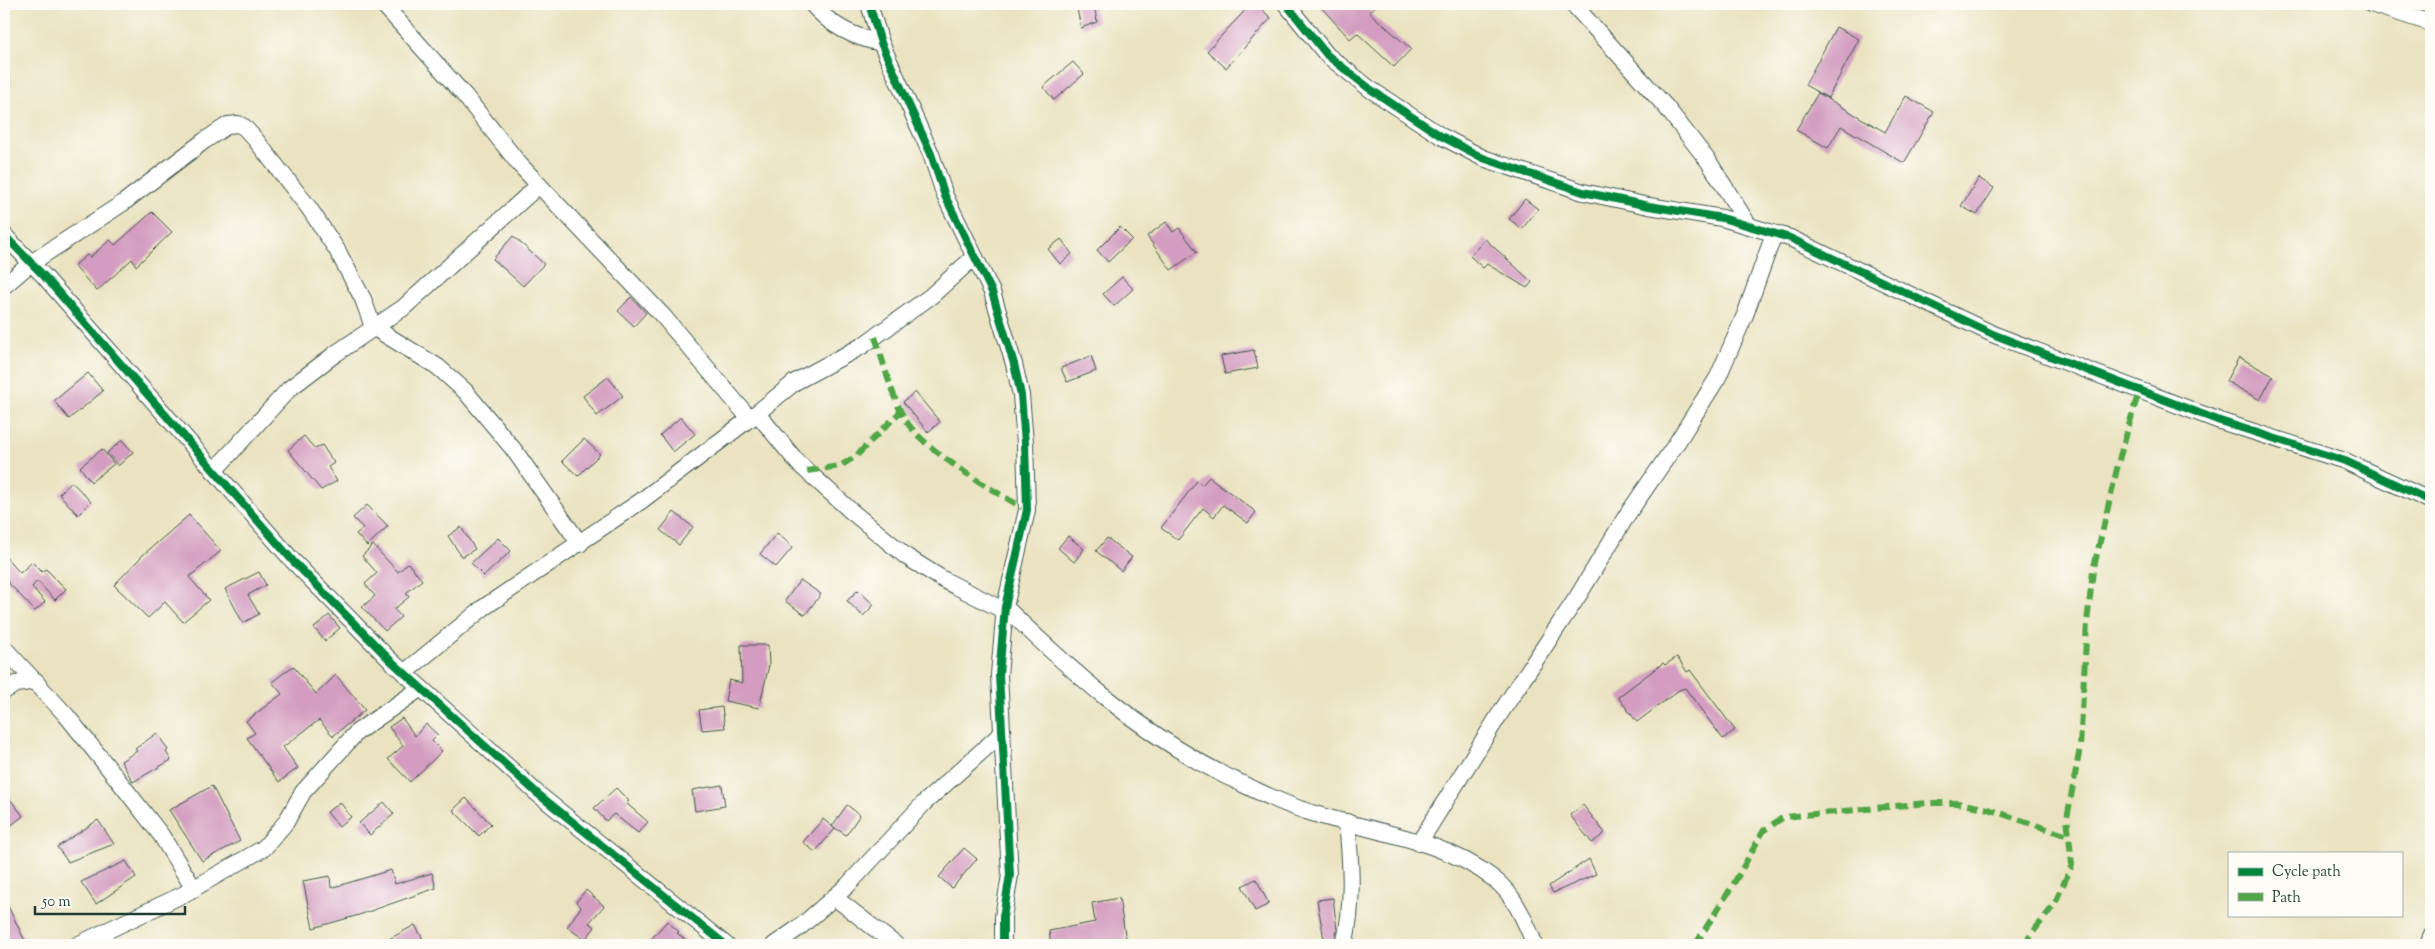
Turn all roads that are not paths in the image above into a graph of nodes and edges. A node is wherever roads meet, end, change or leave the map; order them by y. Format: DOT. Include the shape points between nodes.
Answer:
graph roads {
  1 [pos="383,4"];
  2 [pos="812,4"];
  3 [pos="869,4"];
  4 [pos="1286,4"];
  5 [pos="1573,4"];
  6 [pos="2371,4"];
  7 [pos="2431,23"];
  8 [pos="881,43"];
  9 [pos="539,185"];
  10 [pos="1749,226"];
  11 [pos="1774,234"];
  12 [pos="4,235"];
  13 [pos="974,258"];
  14 [pos="31,262"];
  15 [pos="4,286"];
  16 [pos="373,327"];
  17 [pos="753,416"];
  18 [pos="214,471"];
  19 [pos="2431,501"];
  20 [pos="580,544"];
  21 [pos="1005,609"];
  22 [pos="4,648"];
  23 [pos="404,673"];
  24 [pos="36,681"];
  25 [pos="421,688"];
  26 [pos="4,691"];
  27 [pos="1002,733"];
  28 [pos="1348,822"];
  29 [pos="1419,843"];
  30 [pos="194,889"];
  31 [pos="834,897"];
  32 [pos="2431,936"];
  33 [pos="718,943"];
  34 [pos="77,945"];
  35 [pos="774,945"];
  36 [pos="896,945"];
  37 [pos="1003,945"];
  38 [pos="1344,945"];
  39 [pos="1535,945"];
  40 [pos="2428,945"];
  1 -- 9 [label="street"];
  2 -- 8 [label="street" via="842,31"];
  3 -- 8 [label="street"];
  4 -- 10 [label="street" via="1327,54 1370,88 1442,136 1483,158 1583,192"];
  5 -- 10 [label="street" via="1710,162"];
  6 -- 7 [label="street"];
  8 -- 13 [label="street"];
  9 -- 16 [label="street" via="403,308"];
  9 -- 17 [label="street"];
  10 -- 11 [label="street"];
  11 -- 19 [label="street" via="1834,258 1995,335 2220,421 2345,462"];
  11 -- 29 [label="street" via="1745,315 1718,377"];
  12 -- 14 [label="street"];
  13 -- 17 [label="street" via="931,296 862,346 795,382"];
  13 -- 21 [label="street" via="992,292 1021,395 1027,510"];
  14 -- 15 [label="street"];
  14 -- 16 [label="street" via="123,203 228,125 238,124 255,139 310,208 363,299"];
  14 -- 18 [label="street"];
  16 -- 18 [label="street" via="289,389"];
  16 -- 20 [label="street" via="438,367 465,390 514,450"];
  17 -- 20 [label="street"];
  17 -- 21 [label="street" via="802,467 907,557 944,580"];
  18 -- 23 [label="street" via="293,560"];
  20 -- 23 [label="street" via="483,608"];
  21 -- 27 [label="street" via="999,675"];
  21 -- 28 [label="street" via="1127,716 1219,772 1305,811"];
  22 -- 24 [label="street"];
  23 -- 25 [label="street"];
  24 -- 26 [label="street" via="16,684"];
  24 -- 30 [label="street" via="66,714 161,836"];
  25 -- 30 [label="street" via="358,732 303,792 286,822 264,848"];
  25 -- 33 [label="street" via="538,794"];
  27 -- 31 [label="street" via="924,803"];
  27 -- 37 [label="street" via="1010,875"];
  28 -- 29 [label="street"];
  28 -- 38 [label="street" via="1351,893"];
  29 -- 39 [label="street" via="1454,856 1494,879 1521,911"];
  30 -- 34 [label="street"];
  31 -- 35 [label="street"];
  31 -- 36 [label="street"];
  32 -- 40 [label="street"];
}
